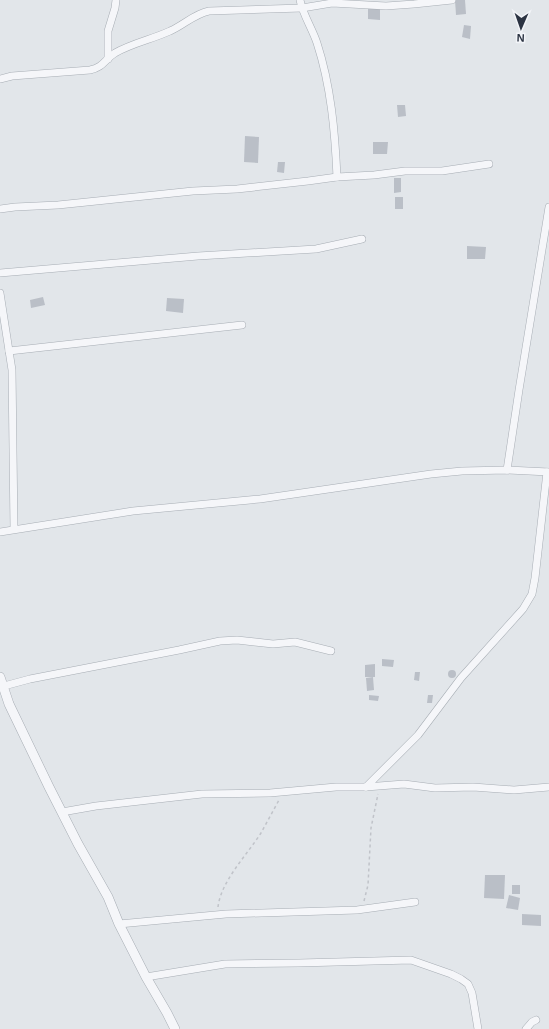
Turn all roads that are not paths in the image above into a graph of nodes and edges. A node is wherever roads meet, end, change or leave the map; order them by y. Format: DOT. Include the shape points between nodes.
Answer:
graph roads {
  1 [pos="116,0"];
  2 [pos="300,0"];
  3 [pos="452,0"];
  4 [pos="302,8"];
  5 [pos="108,59"];
  6 [pos="0,79"];
  7 [pos="489,164"];
  8 [pos="337,176"];
  9 [pos="549,207"];
  10 [pos="0,209"];
  11 [pos="362,239"];
  12 [pos="0,273"];
  13 [pos="0,293"];
  14 [pos="242,325"];
  15 [pos="9,351"];
  16 [pos="507,470"];
  17 [pos="548,472"];
  18 [pos="14,529"];
  19 [pos="0,532"];
  20 [pos="331,651"];
  21 [pos="1,680"];
  22 [pos="366,787"];
  23 [pos="549,787"];
  24 [pos="62,812"];
  25 [pos="415,902"];
  26 [pos="119,924"];
  27 [pos="146,977"];
  28 [pos="536,1020"];
  29 [pos="175,1029"];
  30 [pos="478,1029"];
  31 [pos="526,1029"];
  1 -- 5 [label="street" via="108,31"];
  2 -- 4 [label="street"];
  3 -- 4 [label="street" via="386,6 332,3"];
  4 -- 5 [label="street" via="200,13 184,24 116,53"];
  4 -- 8 [label="street" via="317,42 327,80"];
  5 -- 6 [label="street" via="99,68 90,70"];
  7 -- 8 [label="street" via="442,171"];
  8 -- 10 [label="street" via="237,189"];
  9 -- 16 [label="street"];
  11 -- 12 [label="street" via="316,249"];
  13 -- 15 [label="street"];
  14 -- 15 [label="street"];
  15 -- 18 [label="street" via="12,370"];
  16 -- 17 [label="street"];
  16 -- 18 [label="street" via="431,474 260,499 133,511"];
  17 -- 22 [label="street" via="532,594 523,609 461,678 418,735"];
  18 -- 19 [label="street"];
  20 -- 21 [label="street" via="295,642 274,644 220,641 30,679"];
  21 -- 24 [label="street" via="12,710"];
  22 -- 23 [label="street" via="404,784 434,788 514,790"];
  22 -- 24 [label="street" via="163,797"];
  24 -- 26 [label="street" via="108,897"];
  25 -- 26 [label="street" via="362,909 190,916"];
  26 -- 27 [label="street"];
  27 -- 29 [label="street"];
  27 -- 30 [label="street" via="225,964 411,960 451,974 468,984"];
  28 -- 31 [label="street"];
}
